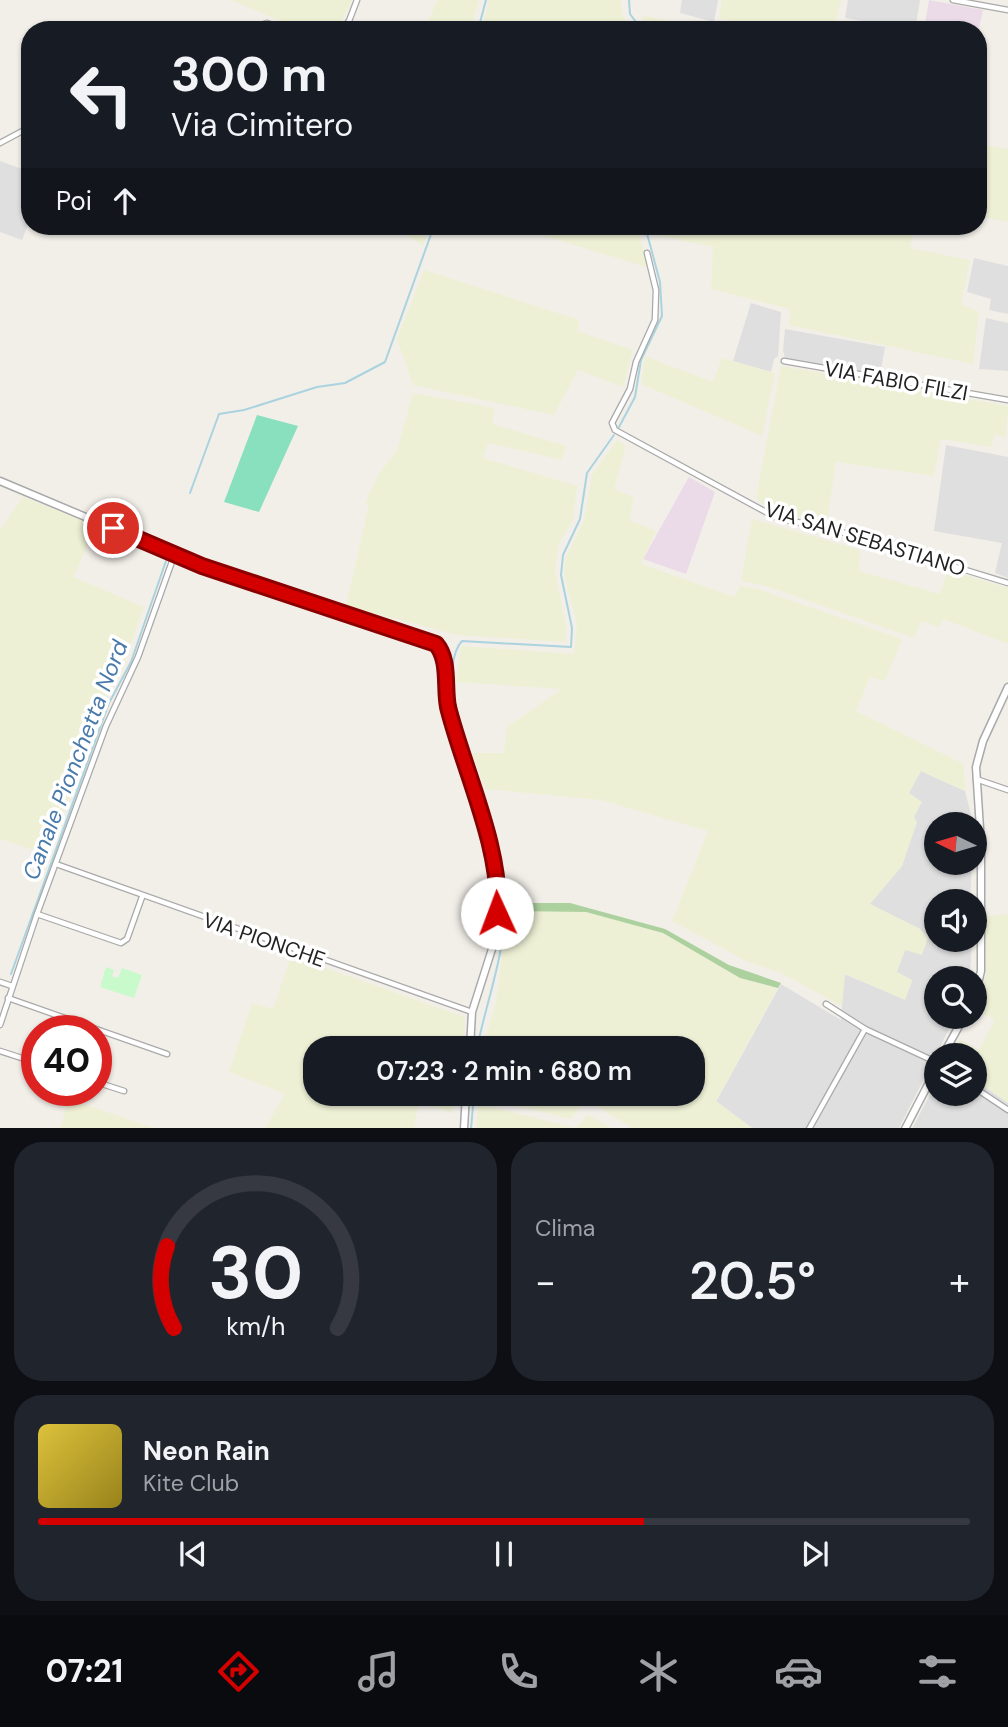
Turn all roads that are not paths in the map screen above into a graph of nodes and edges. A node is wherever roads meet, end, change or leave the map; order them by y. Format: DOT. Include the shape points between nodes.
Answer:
graph roads {
  1 [pos="357,0"];
  2 [pos="953,0"];
  3 [pos="1008,10"];
  4 [pos="349,21"];
  5 [pos="21,132"];
  6 [pos="0,143"];
  7 [pos="647,253"];
  8 [pos="784,361"];
  9 [pos="1008,400"];
  10 [pos="0,481"];
  11 [pos="171,555"];
  12 [pos="1008,583"];
  13 [pos="1008,687"];
  14 [pos="976,779"];
  15 [pos="1008,790"];
  16 [pos="56,864"];
  17 [pos="142,897"];
  18 [pos="37,914"];
  19 [pos="981,966"];
  20 [pos="0,982"];
  21 [pos="12,986"];
  22 [pos="8,998"];
  23 [pos="826,1004"];
  24 [pos="472,1012"];
  25 [pos="0,1025"];
  26 [pos="865,1029"];
  27 [pos="471,1036"];
  28 [pos="0,1051"];
  29 [pos="167,1054"];
  30 [pos="924,1056"];
  31 [pos="21,1058"];
  32 [pos="112,1087"];
  33 [pos="124,1091"];
  34 [pos="924,1092"];
  35 [pos="987,1096"];
  36 [pos="465,1106"];
  37 [pos="1008,1110"];
  38 [pos="464,1128"];
  39 [pos="810,1128"];
  40 [pos="906,1128"];
  1 -- 4 [label="street"];
  2 -- 3 [label="street"];
  5 -- 6 [label="street"];
  7 -- 12 [label="street, VIA SAN SEBASTIANO" via="657,298 655,320 635,362 630,389 612,423 615,429 775,517 902,546"];
  8 -- 9 [label="street, VIA FABIO FILZI"];
  10 -- 11 [label="street"];
  11 -- 16 [label="street" via="138,657 115,702"];
  11 -- 24 [label="street" via="425,639 439,648 449,710 498,893 492,949"];
  13 -- 14 [label="street" via="983,741"];
  14 -- 15 [label="street"];
  14 -- 19 [label="street"];
  16 -- 17 [label="street, VIA PIONCHE"];
  16 -- 18 [label="street"];
  17 -- 18 [label="street" via="127,939 121,943"];
  17 -- 24 [label="street, VIA PIONCHE"];
  18 -- 21 [label="street"];
  20 -- 21 [label="street"];
  21 -- 22 [label="street"];
  22 -- 25 [label="street"];
  22 -- 29 [label="street"];
  23 -- 26 [label="street"];
  24 -- 27 [label="street"];
  26 -- 30 [label="street"];
  26 -- 39 [label="street"];
  28 -- 31 [label="street"];
  32 -- 33 [label="street"];
  34 -- 40 [label="street"];
  35 -- 37 [label="street"];
  36 -- 38 [label="street"];
}
